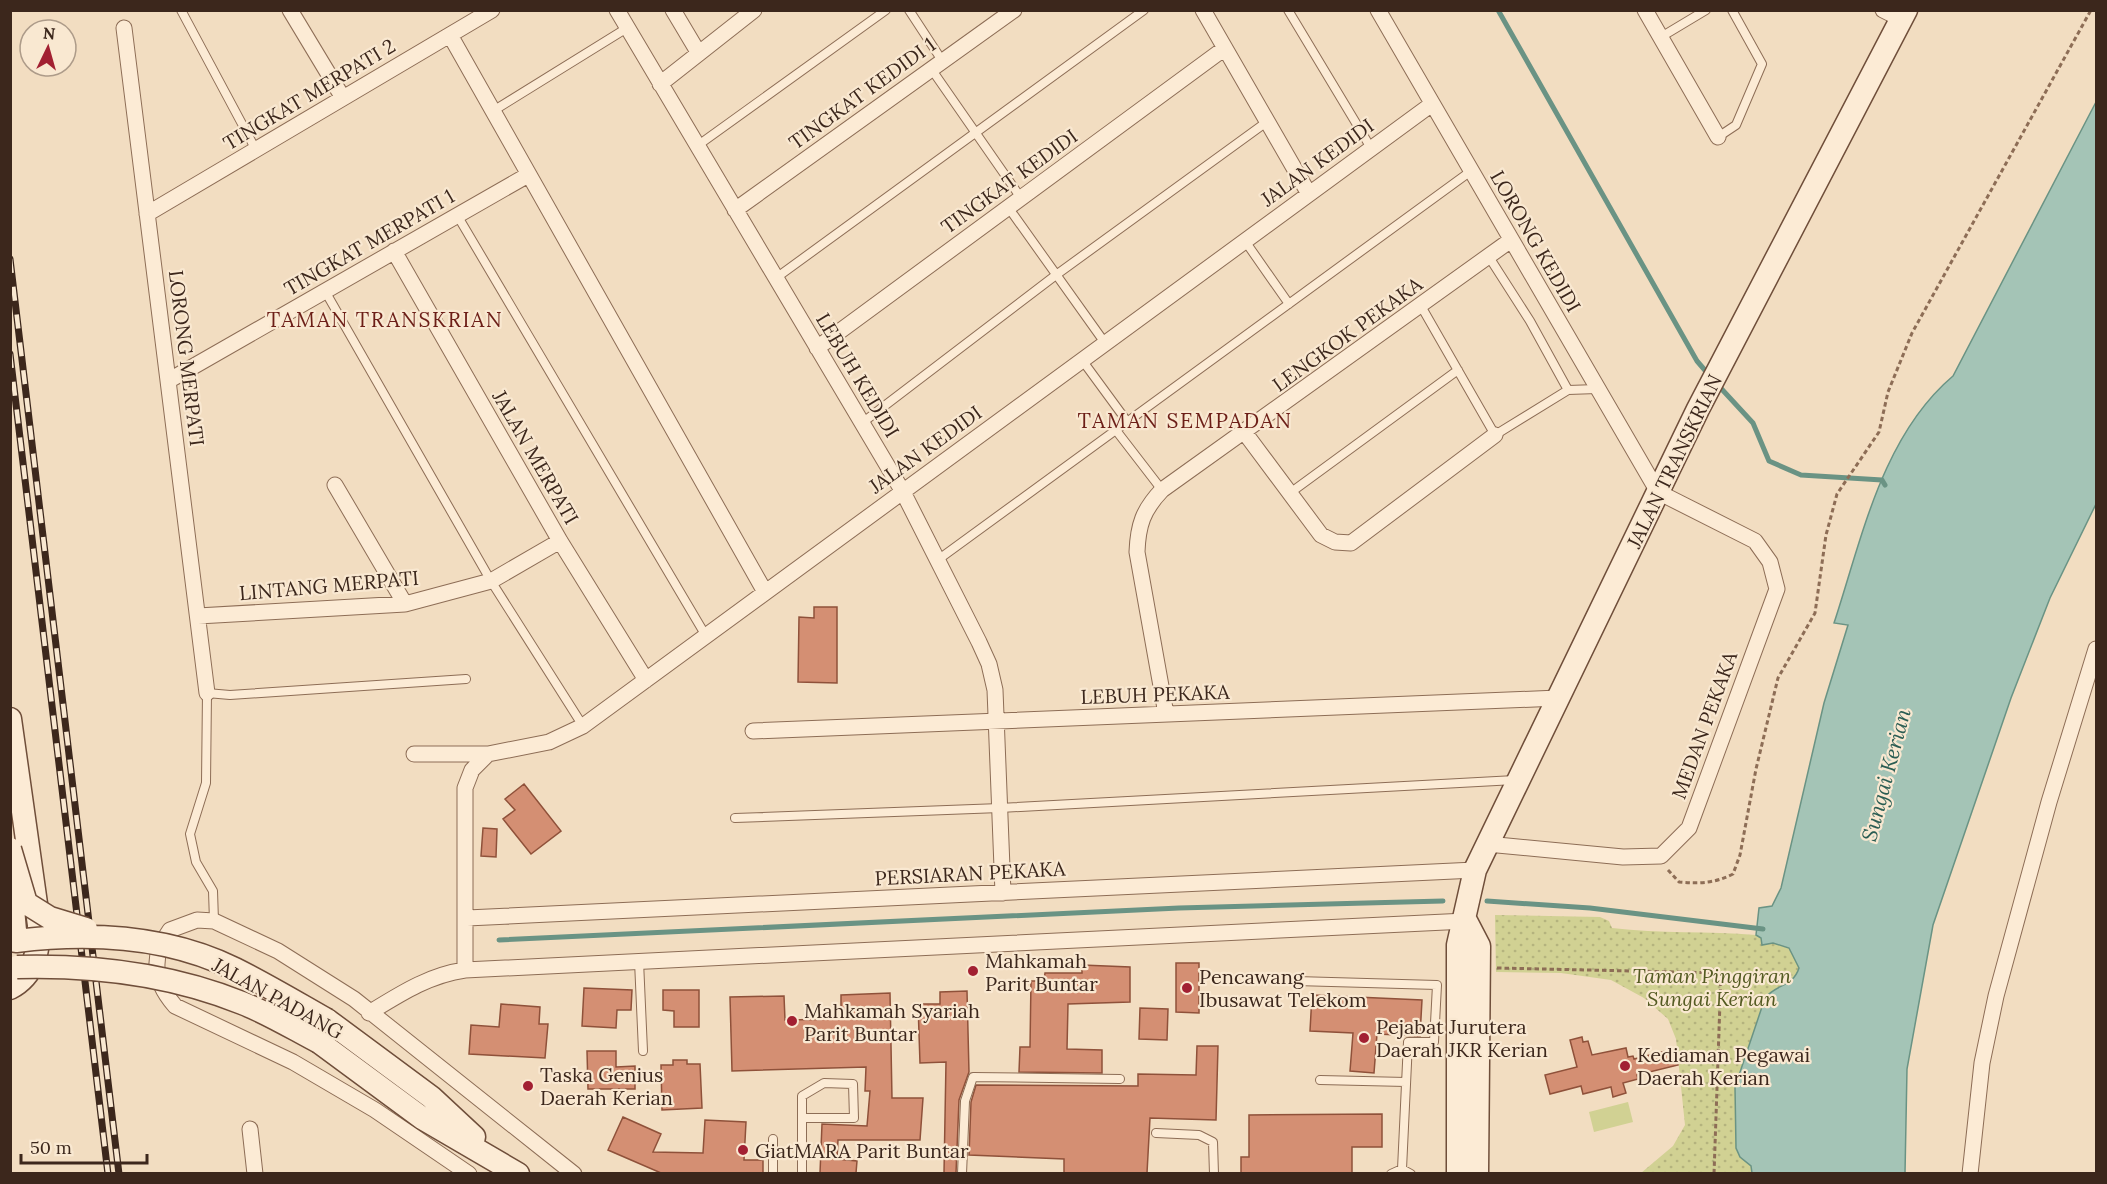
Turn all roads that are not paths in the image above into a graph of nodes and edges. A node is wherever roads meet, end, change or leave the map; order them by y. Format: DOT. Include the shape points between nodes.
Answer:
graph roads {
  1 [pos="181,10"];
  2 [pos="290,10"];
  3 [pos="492,10"];
  4 [pos="617,10"];
  5 [pos="673,10"];
  6 [pos="886,10"];
  7 [pos="909,10"];
  8 [pos="1014,10"];
  9 [pos="1144,10"];
  10 [pos="1203,10"];
  11 [pos="1288,10"];
  12 [pos="1378,10"];
  13 [pos="1645,10"];
  14 [pos="1706,10"];
  15 [pos="1732,10"];
  16 [pos="746,13"];
  17 [pos="1897,13"];
  18 [pos="124,28"];
  19 [pos="627,28"];
  20 [pos="450,35"];
  21 [pos="1661,38"];
  22 [pos="1225,48"];
  23 [pos="698,52"];
  24 [pos="937,66"];
  25 [pos="660,84"];
  26 [pos="343,98"];
  27 [pos="1432,104"];
  28 [pos="493,111"];
  29 [pos="1268,121"];
  30 [pos="976,133"];
  31 [pos="1718,137"];
  32 [pos="697,146"];
  33 [pos="1371,148"];
  34 [pos="256,150"];
  35 [pos="1471,171"];
  36 [pos="528,174"];
  37 [pos="1309,194"];
  38 [pos="1015,203"];
  39 [pos="735,210"];
  40 [pos="147,214"];
  41 [pos="457,215"];
  42 [pos="1511,240"];
  43 [pos="1245,241"];
  44 [pos="394,251"];
  45 [pos="1489,257"];
  46 [pos="1056,275"];
  47 [pos="776,278"];
  48 [pos="325,291"];
  49 [pos="1289,304"];
  50 [pos="1421,306"];
  51 [pos="1105,343"];
  52 [pos="817,348"];
  53 [pos="1082,360"];
  54 [pos="1458,370"];
  55 [pos="168,381"];
  56 [pos="1598,389"];
  57 [pos="1568,390"];
  58 [pos="1126,420"];
  59 [pos="862,423"];
  60 [pos="1115,429"];
  61 [pos="1245,433"];
  62 [pos="1495,435"];
  63 [pos="335,485"];
  64 [pos="1162,490"];
  65 [pos="903,492"];
  66 [pos="1658,492"];
  67 [pos="1290,493"];
  68 [pos="560,541"];
  69 [pos="939,560"];
  70 [pos="491,581"];
  71 [pos="765,592"];
  72 [pos="405,604"];
  73 [pos="198,616"];
  74 [pos="706,636"];
  75 [pos="2097,649"];
  76 [pos="466,679"];
  77 [pos="646,680"];
  78 [pos="207,693"];
  79 [pos="1558,698"];
  80 [pos="1166,714"];
  81 [pos="10,719"];
  82 [pos="997,721"];
  83 [pos="583,726"];
  84 [pos="753,730"];
  85 [pos="414,754"];
  86 [pos="488,754"];
  87 [pos="1519,780"];
  88 [pos="1000,808"];
  89 [pos="735,818"];
  90 [pos="1487,844"];
  91 [pos="17,855"];
  92 [pos="1475,870"];
  93 [pos="10,877"];
  94 [pos="1003,893"];
  95 [pos="467,918"];
  96 [pos="214,921"];
  97 [pos="1466,921"];
  98 [pos="39,925"];
  99 [pos="108,936"];
  100 [pos="12,937"];
  101 [pos="639,961"];
  102 [pos="465,970"];
  103 [pos="13,974"];
  104 [pos="1296,981"];
  105 [pos="369,1012"];
  106 [pos="643,1051"];
  107 [pos="1120,1079"];
  108 [pos="1320,1080"];
  109 [pos="1406,1082"];
  110 [pos="802,1118"];
  111 [pos="250,1129"];
  112 [pos="1156,1133"];
  113 [pos="772,1139"];
  114 [pos="241,1156"];
  115 [pos="511,1169"];
  116 [pos="1402,1169"];
  117 [pos="254,1173"];
  118 [pos="469,1173"];
  119 [pos="574,1173"];
  120 [pos="773,1173"];
  121 [pos="802,1173"];
  122 [pos="962,1173"];
  123 [pos="1215,1173"];
  124 [pos="1391,1173"];
  125 [pos="1411,1173"];
  126 [pos="1458,1173"];
  127 [pos="1477,1173"];
  128 [pos="1970,1173"];
  1 -- 34 [label="lane"];
  2 -- 26 [label="street"];
  3 -- 20 [label="street, TINGKAT MERPATI 2"];
  4 -- 19 [label="street, LEBUH KEDIDI"];
  5 -- 23 [label="street"];
  6 -- 32 [label="lane"];
  7 -- 24 [label="lane"];
  8 -- 24 [label="street, TINGKAT KEDIDI 1"];
  9 -- 30 [label="lane"];
  10 -- 22 [label="street"];
  11 -- 33 [label="lane"];
  12 -- 27 [label="street, LORONG KEDIDI"];
  13 -- 21 [label="street"];
  14 -- 21 [label="lane"];
  15 -- 31 [label="lane" via="1762,64 1736,124"];
  16 -- 23 [label="street"];
  17 -- 66 [label="street, JALAN TRANSKRIAN"];
  18 -- 40 [label="street, LORONG MERPATI"];
  19 -- 25 [label="street, LEBUH KEDIDI"];
  19 -- 28 [label="lane"];
  20 -- 26 [label="street, TINGKAT MERPATI 2"];
  20 -- 28 [label="street"];
  21 -- 31 [label="street"];
  22 -- 29 [label="street"];
  22 -- 38 [label="street, TINGKAT KEDIDI"];
  23 -- 25 [label="street"];
  24 -- 30 [label="lane"];
  24 -- 39 [label="street, TINGKAT KEDIDI 1"];
  25 -- 32 [label="street, LEBUH KEDIDI"];
  26 -- 34 [label="street, TINGKAT MERPATI 2"];
  27 -- 33 [label="street, JALAN KEDIDI"];
  27 -- 35 [label="street, LORONG KEDIDI"];
  28 -- 36 [label="street"];
  29 -- 37 [label="street"];
  29 -- 46 [label="lane"];
  30 -- 38 [label="lane"];
  30 -- 47 [label="lane"];
  32 -- 39 [label="street, LEBUH KEDIDI"];
  33 -- 37 [label="street, JALAN KEDIDI"];
  34 -- 40 [label="street, TINGKAT MERPATI 2"];
  35 -- 42 [label="street, LORONG KEDIDI"];
  35 -- 49 [label="lane"];
  36 -- 41 [label="street, TINGKAT MERPATI 1"];
  36 -- 71 [label="street"];
  37 -- 43 [label="street, JALAN KEDIDI"];
  38 -- 46 [label="lane"];
  38 -- 52 [label="street, TINGKAT KEDIDI"];
  39 -- 47 [label="street, LEBUH KEDIDI"];
  40 -- 55 [label="street, LORONG MERPATI"];
  41 -- 44 [label="street, TINGKAT MERPATI 1"];
  41 -- 74 [label="lane"];
  42 -- 45 [label="street, LENGKOK PEKAKA"];
  42 -- 56 [label="street, LORONG KEDIDI"];
  43 -- 49 [label="lane"];
  43 -- 51 [label="street, JALAN KEDIDI"];
  44 -- 48 [label="street, TINGKAT MERPATI 1"];
  44 -- 68 [label="street, JALAN MERPATI"];
  45 -- 50 [label="street, LENGKOK PEKAKA"];
  45 -- 57 [label="lane"];
  46 -- 51 [label="lane"];
  46 -- 59 [label="lane"];
  47 -- 52 [label="street, LEBUH KEDIDI"];
  48 -- 55 [label="street, TINGKAT MERPATI 1"];
  48 -- 70 [label="lane"];
  49 -- 58 [label="lane"];
  50 -- 54 [label="lane"];
  50 -- 61 [label="street, LENGKOK PEKAKA"];
  51 -- 53 [label="street, JALAN KEDIDI"];
  52 -- 59 [label="street, LEBUH KEDIDI"];
  53 -- 58 [label="lane"];
  53 -- 65 [label="street, JALAN KEDIDI"];
  54 -- 62 [label="lane"];
  54 -- 67 [label="lane"];
  55 -- 73 [label="street, LORONG MERPATI"];
  56 -- 57 [label="lane"];
  56 -- 66 [label="street, LORONG KEDIDI"];
  57 -- 62 [label="lane"];
  58 -- 60 [label="lane"];
  59 -- 65 [label="street, LEBUH KEDIDI"];
  60 -- 64 [label="lane"];
  60 -- 69 [label="lane"];
  61 -- 64 [label="street, LENGKOK PEKAKA"];
  61 -- 67 [label="street"];
  62 -- 67 [label="street" via="1351,543 1335,542 1321,535"];
  63 -- 72 [label="street"];
  64 -- 80 [label="street, LENGKOK PEKAKA" via="1146,506 1138,528 1137,552"];
  65 -- 69 [label="street, LEBUH KEDIDI"];
  65 -- 71 [label="street, JALAN KEDIDI"];
  66 -- 79 [label="street, JALAN TRANSKRIAN"];
  66 -- 90 [label="street, MEDAN PEKAKA" via="1755,541 1770,562 1777,589 1689,828 1661,856"];
  68 -- 70 [label="street, LINTANG MERPATI"];
  68 -- 77 [label="street, JALAN MERPATI"];
  69 -- 82 [label="street, LEBUH KEDIDI" via="989,664"];
  70 -- 72 [label="street, LINTANG MERPATI"];
  70 -- 83 [label="lane"];
  71 -- 74 [label="street, JALAN KEDIDI"];
  72 -- 73 [label="street, LINTANG MERPATI"];
  73 -- 78 [label="street, LORONG MERPATI"];
  74 -- 77 [label="street, JALAN KEDIDI"];
  75 -- 128 [label="street" via="2052,792 1996,996 1982,1063"];
  76 -- 78 [label="lane" via="230,695"];
  77 -- 83 [label="street, JALAN KEDIDI"];
  78 -- 96 [label="lane" via="206,783 190,834 196,862 213,891"];
  79 -- 80 [label="street, LEBUH PEKAKA"];
  79 -- 87 [label="street, JALAN TRANSKRIAN"];
  80 -- 82 [label="street, LEBUH PEKAKA"];
  81 -- 91 [label="street"];
  82 -- 84 [label="street, LEBUH PEKAKA"];
  82 -- 88 [label="street, LEBUH KEDIDI"];
  83 -- 86 [label="street, JALAN KEDIDI" via="549,742"];
  85 -- 86 [label="street, JALAN KEDIDI"];
  86 -- 95 [label="street" via="472,770 465,788"];
  87 -- 88 [label="lane"];
  87 -- 90 [label="street, JALAN TRANSKRIAN"];
  88 -- 89 [label="lane"];
  88 -- 94 [label="street, LEBUH KEDIDI"];
  90 -- 92 [label="street, JALAN TRANSKRIAN"];
  91 -- 98 [label="street"];
  91 -- 99 [label="street, bridge" via="26,903 50,918"];
  92 -- 94 [label="street, PERSIARAN PEKAKA"];
  92 -- 97 [label="street, JALAN TRANSKRIAN"];
  93 -- 100 [label="street, bridge"];
  94 -- 95 [label="street, PERSIARAN PEKAKA"];
  95 -- 102 [label="street"];
  96 -- 105 [label="street" via="278,951"];
  96 -- 118 [label="street" via="181,924 162,940 157,972 162,991 175,1006 293,1062 375,1110"];
  97 -- 101 [label="street"];
  97 -- 126 [label="street, JALAN TRANSKRIAN" via="1458,945"];
  97 -- 127 [label="street" via="1479,946"];
  98 -- 100 [label="street"];
  98 -- 103 [label="street" via="34,963 28,974"];
  99 -- 100 [label="street, JALAN PADANG, bridge"];
  99 -- 115 [label="street, JALAN PADANG, bridge" via="190,951 234,968 327,1020 431,1097"];
  100 -- 103 [label="street"];
  101 -- 102 [label="street"];
  101 -- 106 [label="lane"];
  102 -- 105 [label="street" via="442,973"];
  103 -- 115 [label="street, JALAN PADANG, bridge" via="68,966 117,970 201,988 243,1003 319,1042 422,1118"];
  104 -- 109 [label="lane" via="1437,985 1434,1042 1408,1042"];
  105 -- 119 [label="street"];
  107 -- 122 [label="lane" via="973,1077 965,1101"];
  108 -- 109 [label="lane"];
  109 -- 116 [label="lane"];
  110 -- 110 [label="lane" via="802,1096 824,1083 853,1084 854,1118"];
  110 -- 121 [label="lane"];
  111 -- 117 [label="street"];
  112 -- 123 [label="lane" via="1199,1135 1213,1142"];
  113 -- 120 [label="lane"];
  114 -- 117 [label="street"];
  116 -- 124 [label="lane"];
  116 -- 125 [label="lane"];
}
